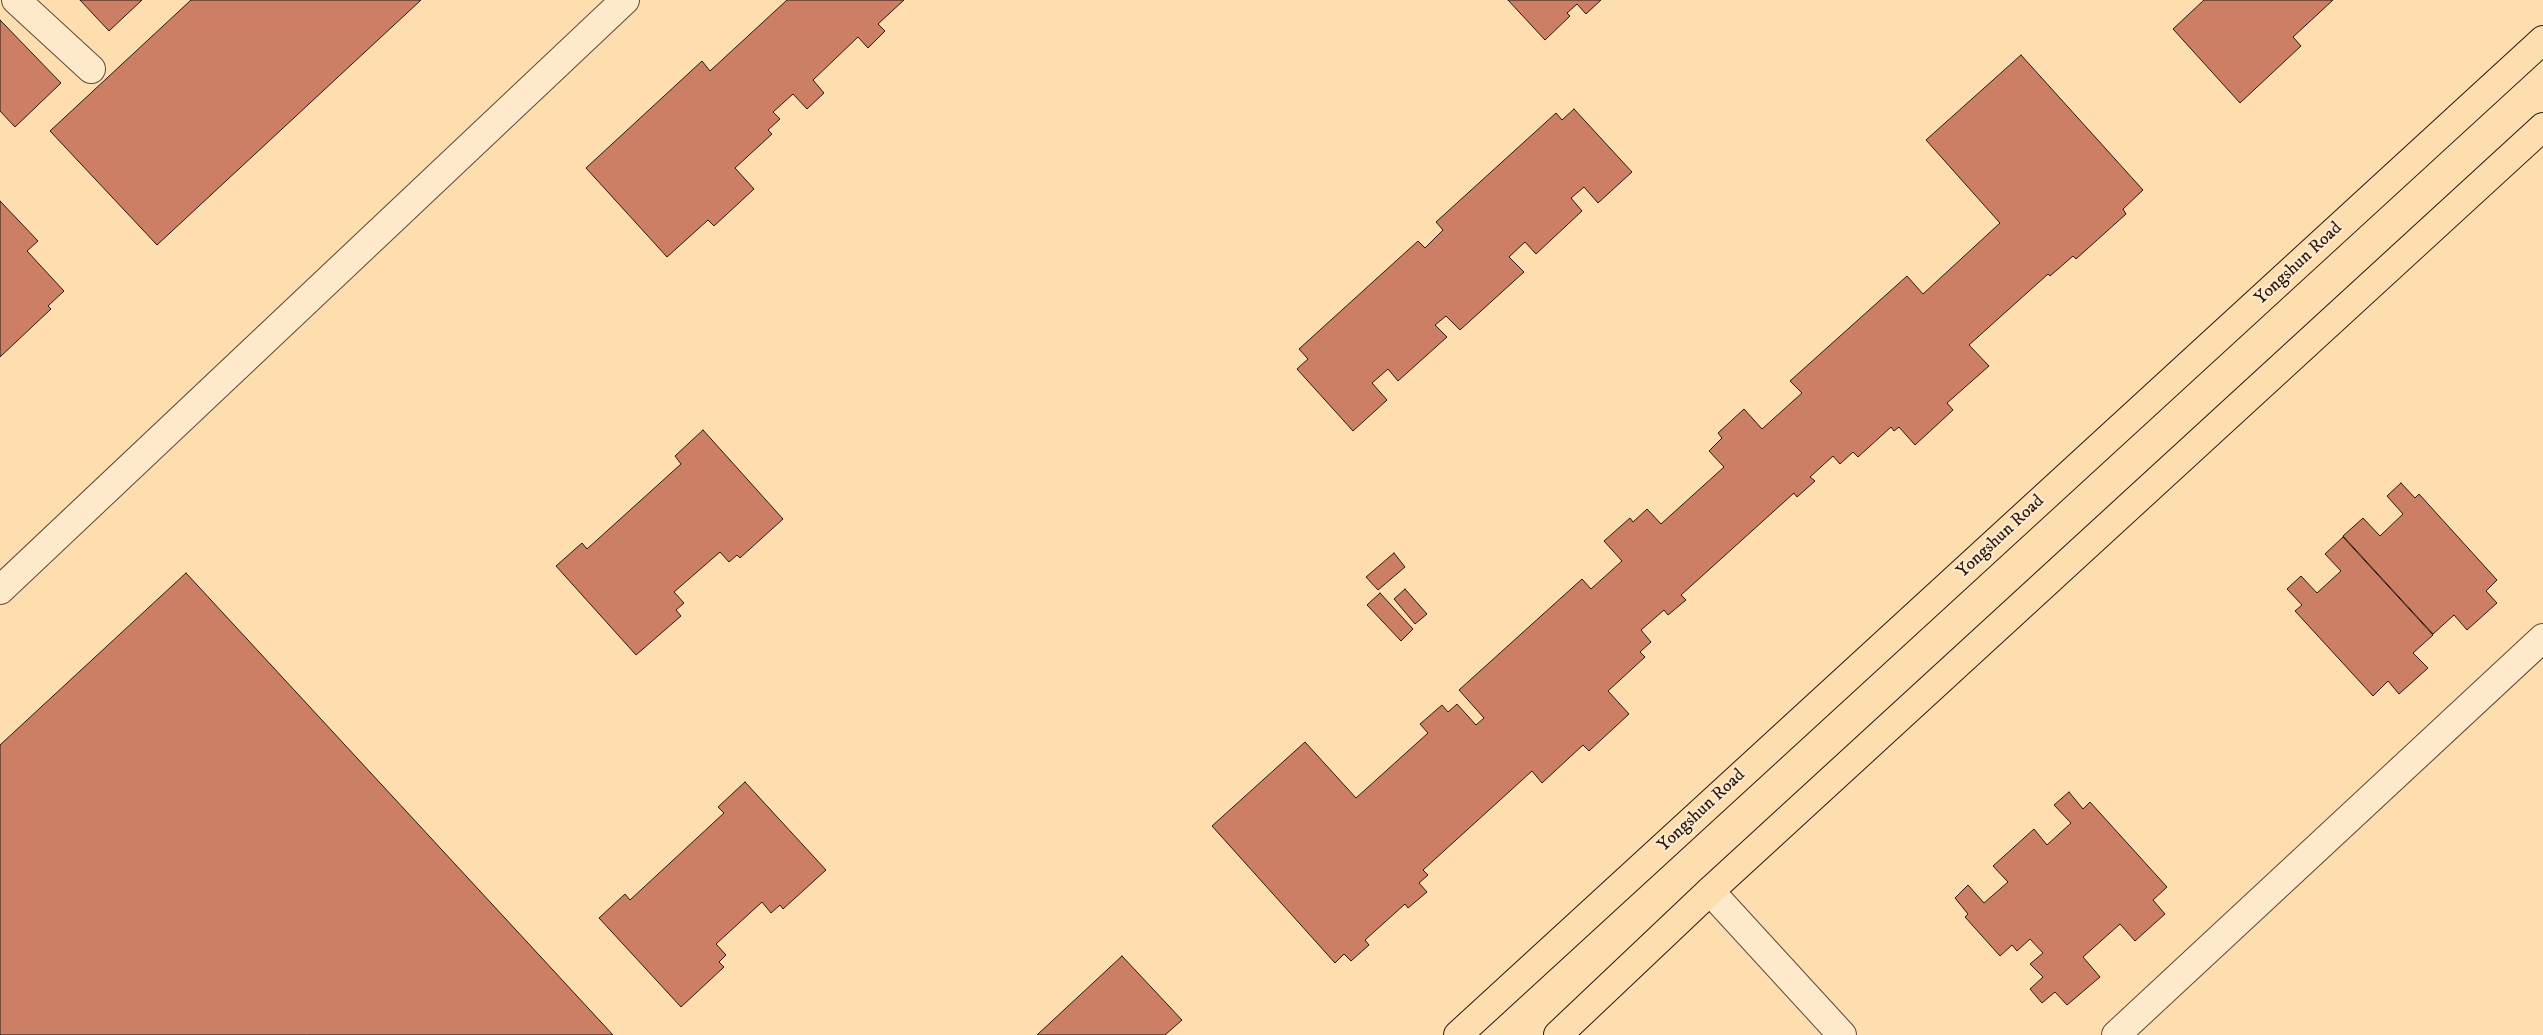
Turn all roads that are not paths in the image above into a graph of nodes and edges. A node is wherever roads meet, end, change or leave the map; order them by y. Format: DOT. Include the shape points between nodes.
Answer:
graph roads {
  1 [pos="16,0"];
  2 [pos="626,0"];
  3 [pos="2543,40"];
  4 [pos="91,70"];
  5 [pos="2543,127"];
  6 [pos="0,590"];
  7 [pos="2543,638"];
  8 [pos="1710,891"];
  9 [pos="1458,1035"];
  10 [pos="1558,1035"];
  11 [pos="1842,1035"];
  12 [pos="2116,1035"];
  1 -- 4 [label="street"];
  2 -- 6 [label="street"];
  3 -- 9 [label="main road, Yongshun Road"];
  5 -- 8 [label="main road"];
  7 -- 12 [label="street"];
  8 -- 10 [label="main road"];
  8 -- 11 [label="street"];
}
